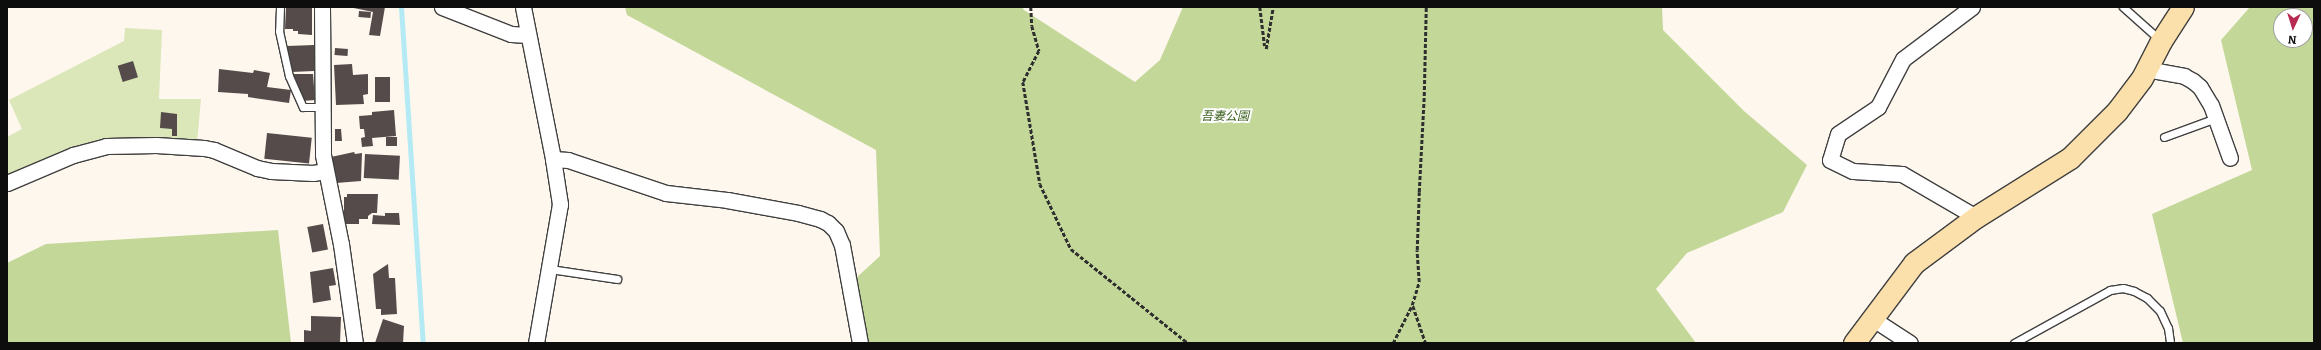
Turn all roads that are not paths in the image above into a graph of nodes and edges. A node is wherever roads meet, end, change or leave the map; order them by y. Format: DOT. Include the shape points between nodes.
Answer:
graph roads {
  1 [pos="280,7"];
  2 [pos="322,7"];
  3 [pos="442,7"];
  4 [pos="522,7"];
  5 [pos="1972,7"];
  6 [pos="2122,7"];
  7 [pos="2183,7"];
  8 [pos="528,35"];
  9 [pos="2161,41"];
  10 [pos="2146,69"];
  11 [pos="322,107"];
  12 [pos="2216,118"];
  13 [pos="2164,138"];
  14 [pos="2230,158"];
  15 [pos="553,159"];
  16 [pos="324,171"];
  17 [pos="7,183"];
  18 [pos="1976,217"];
  19 [pos="550,269"];
  20 [pos="617,279"];
  21 [pos="1873,319"];
  22 [pos="355,343"];
  23 [pos="536,343"];
  24 [pos="860,343"];
  25 [pos="1854,343"];
  26 [pos="1910,343"];
  27 [pos="2014,343"];
  28 [pos="2170,343"];
  1 -- 11 [label="lane" via="279,31 288,76 303,106"];
  2 -- 11 [label="street"];
  3 -- 8 [label="street" via="511,34"];
  4 -- 8 [label="street"];
  5 -- 18 [label="street" via="1903,59 1878,107 1838,134 1830,160 1853,171 1902,174"];
  6 -- 9 [label="lane"];
  7 -- 9 [label="street"];
  8 -- 15 [label="street"];
  9 -- 10 [label="street"];
  10 -- 12 [label="street" via="2184,76 2193,81 2211,104"];
  10 -- 18 [label="street" via="2117,111 2070,158"];
  11 -- 16 [label="street"];
  12 -- 13 [label="lane"];
  12 -- 14 [label="street"];
  15 -- 19 [label="street" via="560,204"];
  15 -- 24 [label="street" via="568,160 666,194 727,200 820,218 836,231 842,244"];
  16 -- 17 [label="street" via="313,174 271,171 256,168 204,148 156,145 106,146 73,155"];
  16 -- 22 [label="street" via="341,244"];
  18 -- 21 [label="street" via="1914,263"];
  19 -- 20 [label="lane"];
  19 -- 23 [label="street"];
  21 -- 25 [label="street"];
  21 -- 26 [label="street"];
  27 -- 28 [label="lane" via="2110,290 2123,288 2147,298 2160,311 2168,328"];
}
